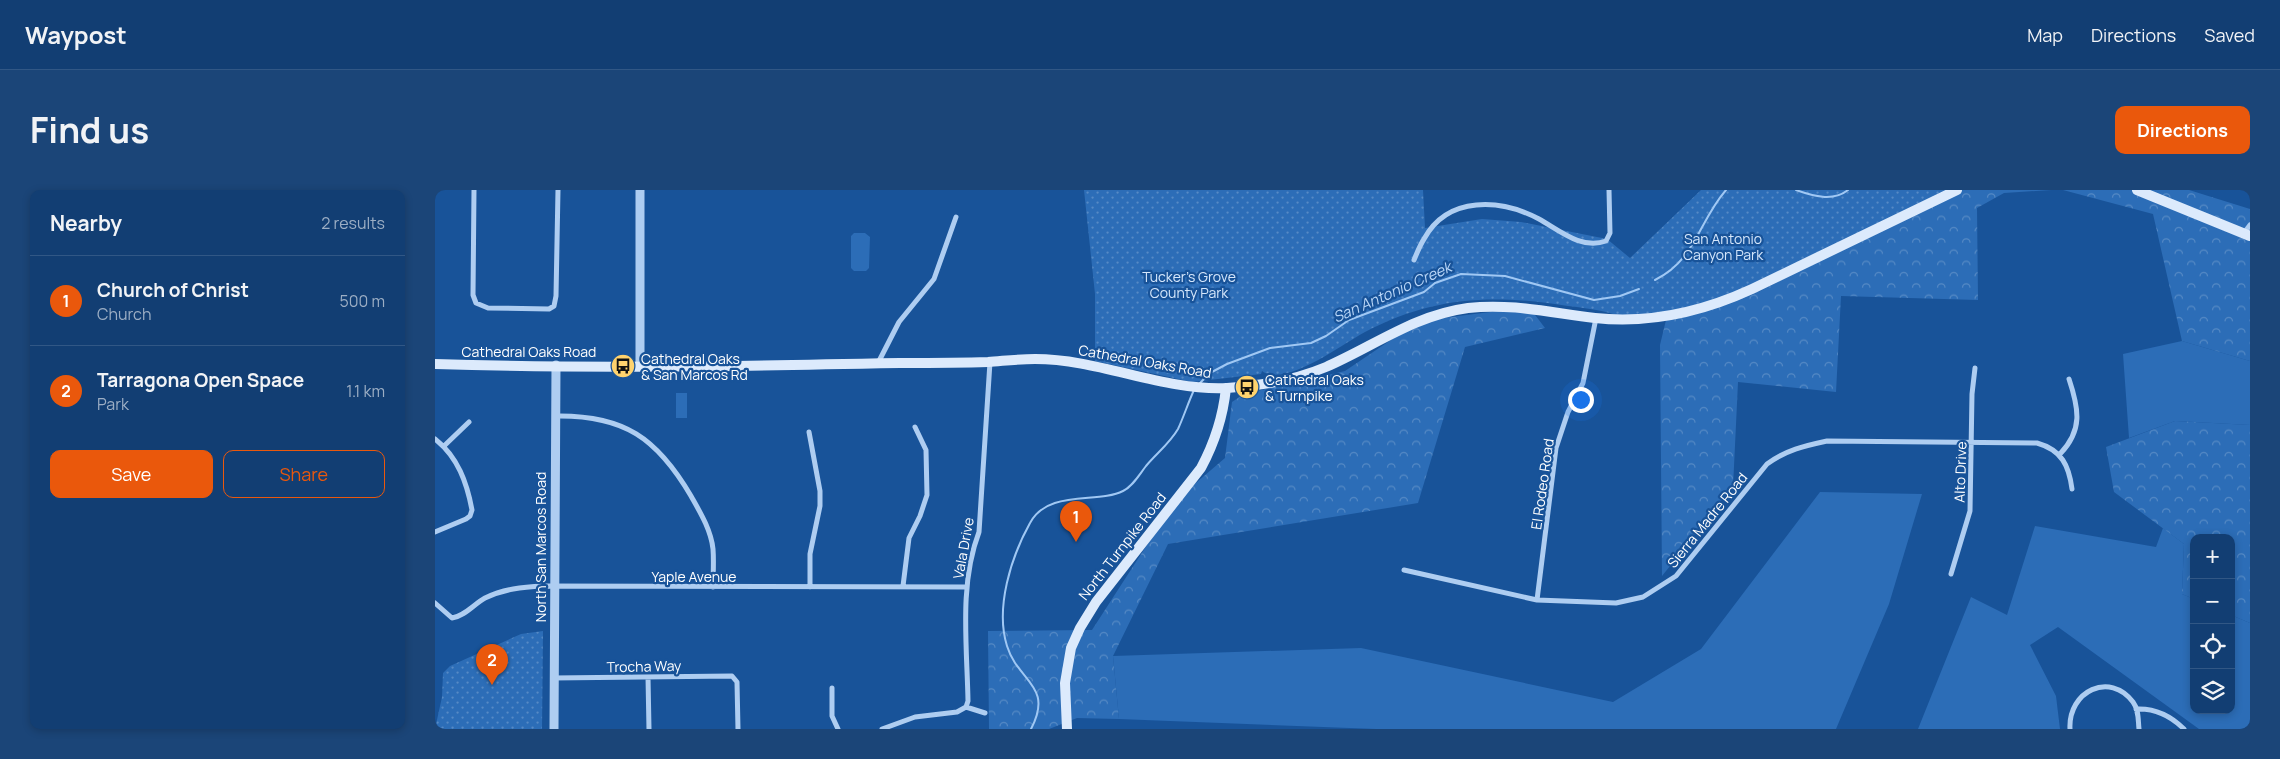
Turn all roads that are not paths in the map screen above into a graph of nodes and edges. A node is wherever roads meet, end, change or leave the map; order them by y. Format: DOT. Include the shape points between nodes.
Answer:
graph roads {
  1 [pos="474,190"];
  2 [pos="558,190"];
  3 [pos="640,190"];
  4 [pos="1609,190"];
  5 [pos="1957,190"];
  6 [pos="2137,190"];
  7 [pos="956,217"];
  8 [pos="2248,231"];
  9 [pos="1414,260"];
  10 [pos="1596,318"];
  11 [pos="990,362"];
  12 [pos="435,364"];
  13 [pos="878,364"];
  14 [pos="556,365"];
  15 [pos="639,366"];
  16 [pos="1975,368"];
  17 [pos="2069,379"];
  18 [pos="1226,388"];
  19 [pos="555,416"];
  20 [pos="469,422"];
  21 [pos="915,427"];
  22 [pos="809,432"];
  23 [pos="435,439"];
  24 [pos="1972,442"];
  25 [pos="444,446"];
  26 [pos="2060,454"];
  27 [pos="2072,489"];
  28 [pos="435,532"];
  29 [pos="1404,570"];
  30 [pos="1951,574"];
  31 [pos="553,586"];
  32 [pos="903,586"];
  33 [pos="713,587"];
  34 [pos="810,587"];
  35 [pos="967,587"];
  36 [pos="1537,600"];
  37 [pos="435,603"];
  38 [pos="648,677"];
  39 [pos="553,678"];
  40 [pos="832,688"];
  41 [pos="966,707"];
  42 [pos="2136,709"];
  43 [pos="985,713"];
  44 [pos="553,729"];
  45 [pos="649,729"];
  46 [pos="737,729"];
  47 [pos="838,729"];
  48 [pos="882,729"];
  49 [pos="1067,729"];
  50 [pos="2071,729"];
  51 [pos="2139,729"];
  52 [pos="2183,729"];
  1 -- 2 [label="street" via="473,295 476,303 487,308 549,309 554,306 557,296"];
  3 -- 15 [label="street"];
  4 -- 9 [label="street" via="1610,233 1606,241 1589,243 1575,240 1523,212 1480,204 1453,212 1438,221 1424,238"];
  5 -- 10 [label="main road, Cathedral Oaks Road" via="1722,302 1666,317 1632,320"];
  6 -- 8 [label="main road"];
  7 -- 13 [label="street" via="934,279 895,328"];
  10 -- 18 [label="main road, Cathedral Oaks Road" via="1529,307 1468,308 1413,323 1300,377"];
  10 -- 36 [label="street, El Rodeo Road" via="1583,383 1568,412 1556,448"];
  11 -- 13 [label="main road, Cathedral Oaks Road"];
  11 -- 18 [label="main road, Cathedral Oaks Road" via="1057,360 1178,384"];
  11 -- 35 [label="street, Vala Drive" via="979,532 971,553"];
  12 -- 14 [label="main road, Cathedral Oaks Road"];
  13 -- 15 [label="main road, Cathedral Oaks Road"];
  14 -- 15 [label="main road, Cathedral Oaks Road"];
  14 -- 19 [label="street, North San Marcos Road"];
  16 -- 24 [label="street, Alto Drive"];
  17 -- 26 [label="street" via="2077,411 2075,432"];
  18 -- 49 [label="main road, North Turnpike Road" via="1221,422 1201,468 1079,628 1071,648 1065,683"];
  19 -- 31 [label="street, North San Marcos Road"];
  19 -- 33 [label="street" via="611,422 634,432 660,452 686,488 708,531 713,548"];
  20 -- 25 [label="street"];
  21 -- 32 [label="street" via="926,450 927,495 909,538"];
  22 -- 34 [label="street" via="820,491 810,554"];
  23 -- 25 [label="street"];
  24 -- 26 [label="street, Sierra Madre Road" via="2026,442 2044,445"];
  24 -- 30 [label="street, Alto Drive" via="1970,511"];
  24 -- 36 [label="street, Sierra Madre Road" via="1827,441 1793,448 1767,464 1676,576 1658,590 1616,603"];
  25 -- 28 [label="street" via="463,476 472,510 466,519"];
  26 -- 27 [label="street" via="2070,473"];
  29 -- 36 [label="street, Sierra Madre Road"];
  31 -- 33 [label="street, Yaple Avenue"];
  31 -- 37 [label="street, Yaple Avenue" via="515,588 497,593 452,618"];
  31 -- 39 [label="street, North San Marcos Road"];
  32 -- 34 [label="street, Yaple Avenue"];
  32 -- 35 [label="street, Yaple Avenue"];
  33 -- 34 [label="street, Yaple Avenue"];
  35 -- 41 [label="street, Vala Drive"];
  38 -- 39 [label="street, Trocha Way"];
  38 -- 45 [label="street"];
  38 -- 46 [label="street, Trocha Way" via="732,676 735,678"];
  39 -- 44 [label="street, North San Marcos Road"];
  40 -- 47 [label="street" via="832,716"];
  41 -- 43 [label="street"];
  41 -- 48 [label="street" via="957,712 915,717"];
  42 -- 50 [label="street" via="2130,699 2116,689 2094,689 2081,695 2073,706"];
  42 -- 51 [label="street"];
  42 -- 52 [label="street" via="2161,712"];
}
